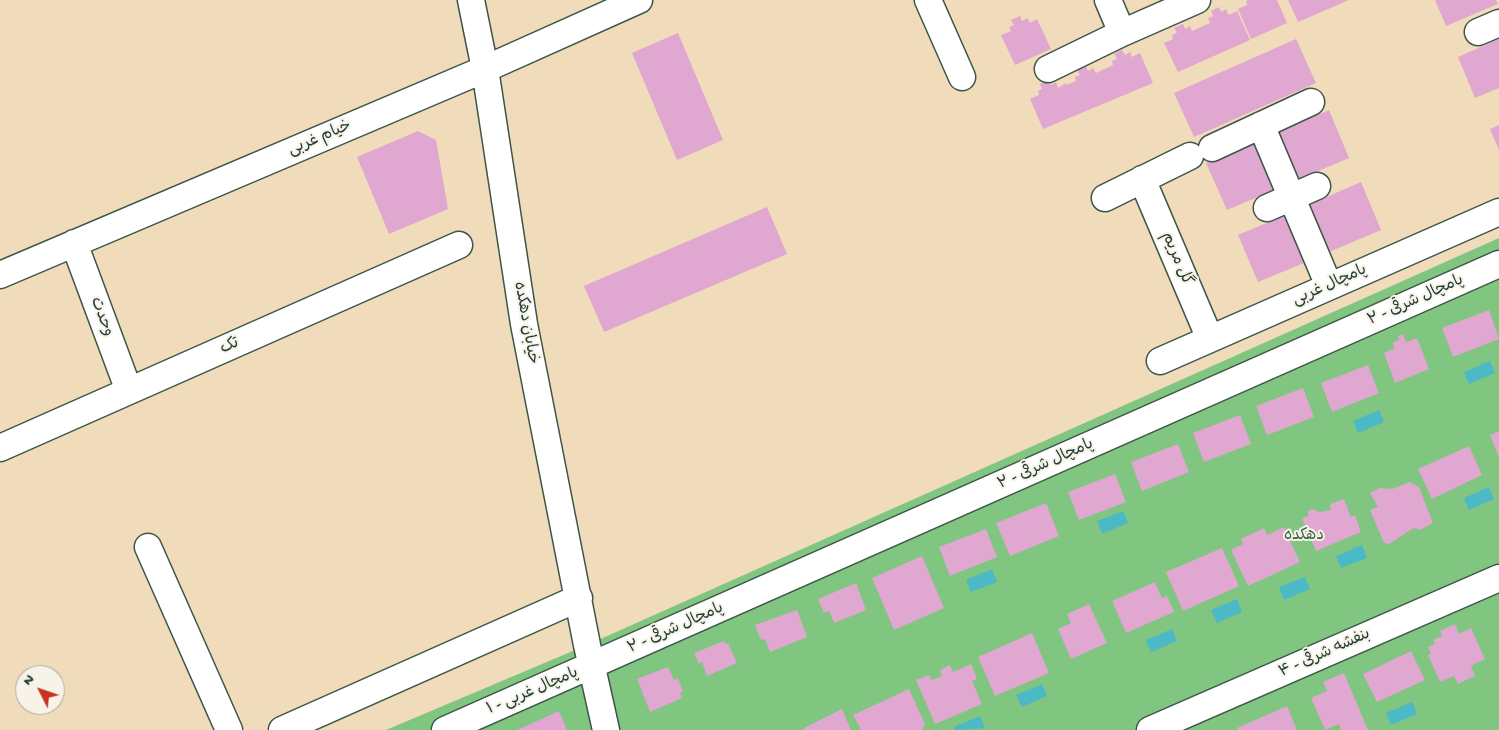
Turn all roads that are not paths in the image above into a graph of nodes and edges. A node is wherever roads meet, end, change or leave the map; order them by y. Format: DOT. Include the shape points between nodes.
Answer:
graph roads {
  1 [pos="471,0"];
  2 [pos="639,0"];
  3 [pos="928,0"];
  4 [pos="1108,0"];
  5 [pos="1197,0"];
  6 [pos="1161,7"];
  7 [pos="1122,33"];
  8 [pos="485,69"];
  9 [pos="1048,69"];
  10 [pos="962,77"];
  11 [pos="1311,102"];
  12 [pos="1261,125"];
  13 [pos="1142,178"];
  14 [pos="1317,186"];
  15 [pos="1292,197"];
  16 [pos="1105,198"];
  17 [pos="1267,208"];
  18 [pos="1499,212"];
  19 [pos="74,244"];
  20 [pos="459,245"];
  21 [pos="1499,264"];
  22 [pos="0,275"];
  23 [pos="1329,286"];
  24 [pos="1210,339"];
  25 [pos="1160,362"];
  26 [pos="129,391"];
  27 [pos="0,448"];
  28 [pos="148,547"];
  29 [pos="1499,578"];
  30 [pos="579,598"];
  31 [pos="590,655"];
  32 [pos="229,730"];
  33 [pos="282,730"];
  34 [pos="445,730"];
  35 [pos="606,730"];
  36 [pos="1150,730"];
  1 -- 8 [label="street, خیابان دهکده"];
  2 -- 8 [label="street, خیام غربی"];
  3 -- 10 [label="street"];
  4 -- 7 [label="street"];
  5 -- 6 [label="street"];
  6 -- 7 [label="street"];
  7 -- 9 [label="street"];
  8 -- 19 [label="street, خیام غربی"];
  8 -- 30 [label="street, خیابان دهکده" via="524,324"];
  11 -- 12 [label="street"];
  12 -- 13 [label="street"];
  12 -- 15 [label="street"];
  13 -- 16 [label="street"];
  13 -- 24 [label="street, گل مریم"];
  14 -- 15 [label="street"];
  15 -- 17 [label="street"];
  15 -- 23 [label="street"];
  18 -- 23 [label="street, پامچال غربی"];
  19 -- 22 [label="street, خیام غربی"];
  19 -- 26 [label="street, وحدت"];
  20 -- 26 [label="street, تک"];
  21 -- 31 [label="street, پامچال شرقی - ۲"];
  23 -- 24 [label="street, پامچال غربی"];
  24 -- 25 [label="street, پامچال غربی"];
  26 -- 27 [label="street, تک"];
  28 -- 32 [label="street"];
  29 -- 36 [label="street, بنفشه شرقی - ۴"];
  30 -- 31 [label="street, خیابان دهکده"];
  30 -- 33 [label="street"];
  31 -- 34 [label="street, پامچال غربی - ۱"];
  31 -- 35 [label="street, خیابان دهکده"];
}
